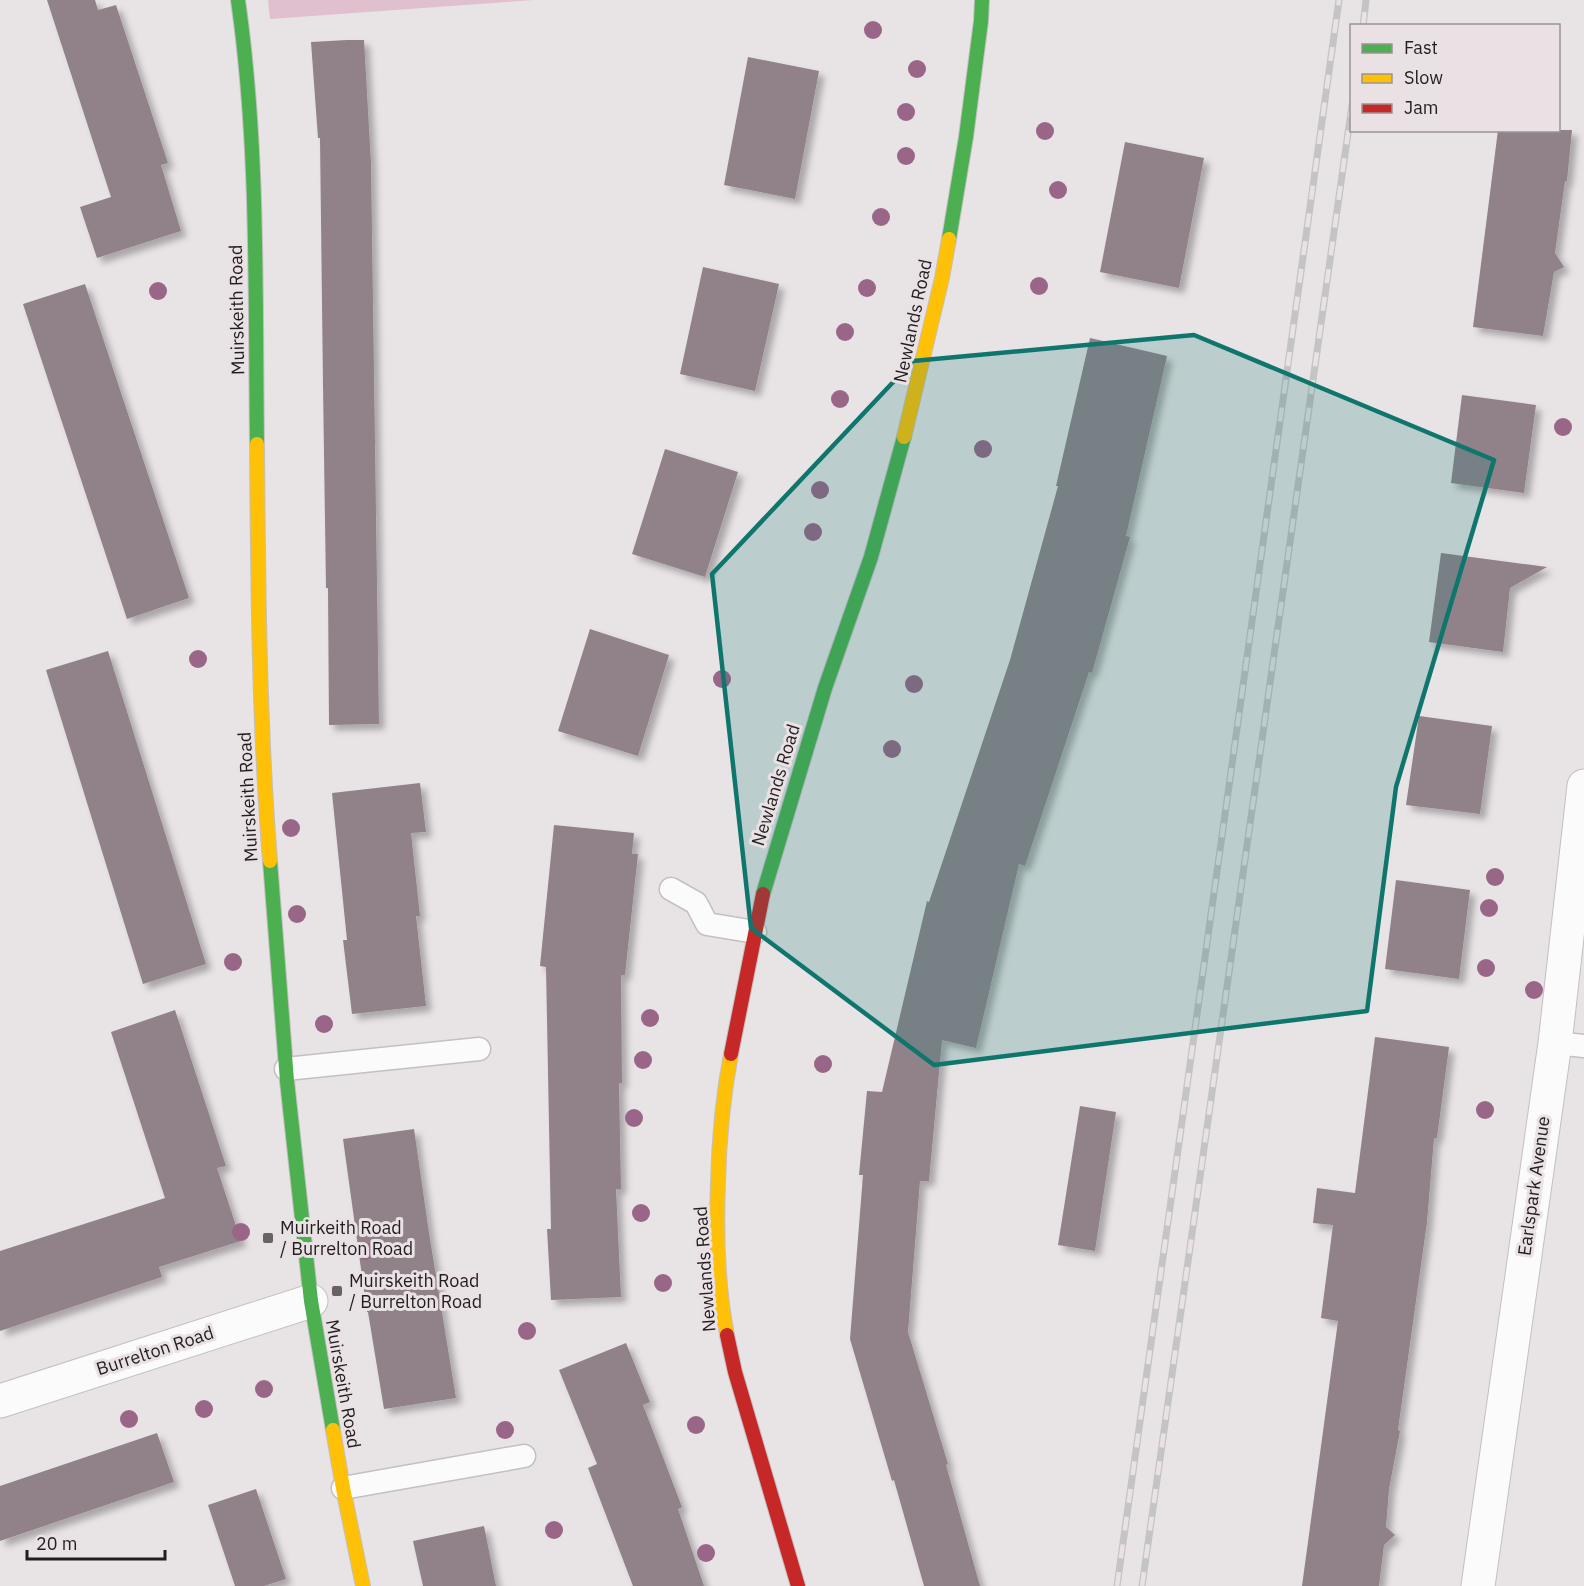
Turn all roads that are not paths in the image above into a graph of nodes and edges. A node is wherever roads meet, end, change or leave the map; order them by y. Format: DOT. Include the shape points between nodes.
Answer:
graph roads {
  1 [pos="238,0"];
  2 [pos="982,0"];
  3 [pos="1584,794"];
  4 [pos="671,889"];
  5 [pos="755,932"];
  6 [pos="1569,1044"];
  7 [pos="479,1049"];
  8 [pos="286,1069"];
  9 [pos="311,1301"];
  10 [pos="0,1401"];
  11 [pos="524,1456"];
  12 [pos="343,1488"];
  13 [pos="363,1586"];
  14 [pos="798,1586"];
  15 [pos="1478,1586"];
  1 -- 8 [label="street, Muirskeith Road" via="252,140 265,802"];
  2 -- 5 [label="street, Newlands Road" via="966,137 942,278 909,420 871,557 778,839"];
  3 -- 6 [label="street, Earlspark Avenue"];
  4 -- 5 [label="lane" via="696,903 707,924"];
  5 -- 14 [label="street, Newlands Road" via="727,1076 716,1232 722,1309 735,1372"];
  6 -- 15 [label="street, Earlspark Avenue"];
  7 -- 8 [label="lane"];
  8 -- 9 [label="street, Muirskeith Road"];
  9 -- 10 [label="street, Burrelton Road"];
  9 -- 12 [label="street, Muirskeith Road"];
  11 -- 12 [label="lane"];
  12 -- 13 [label="street, Muirskeith Road"];
}
